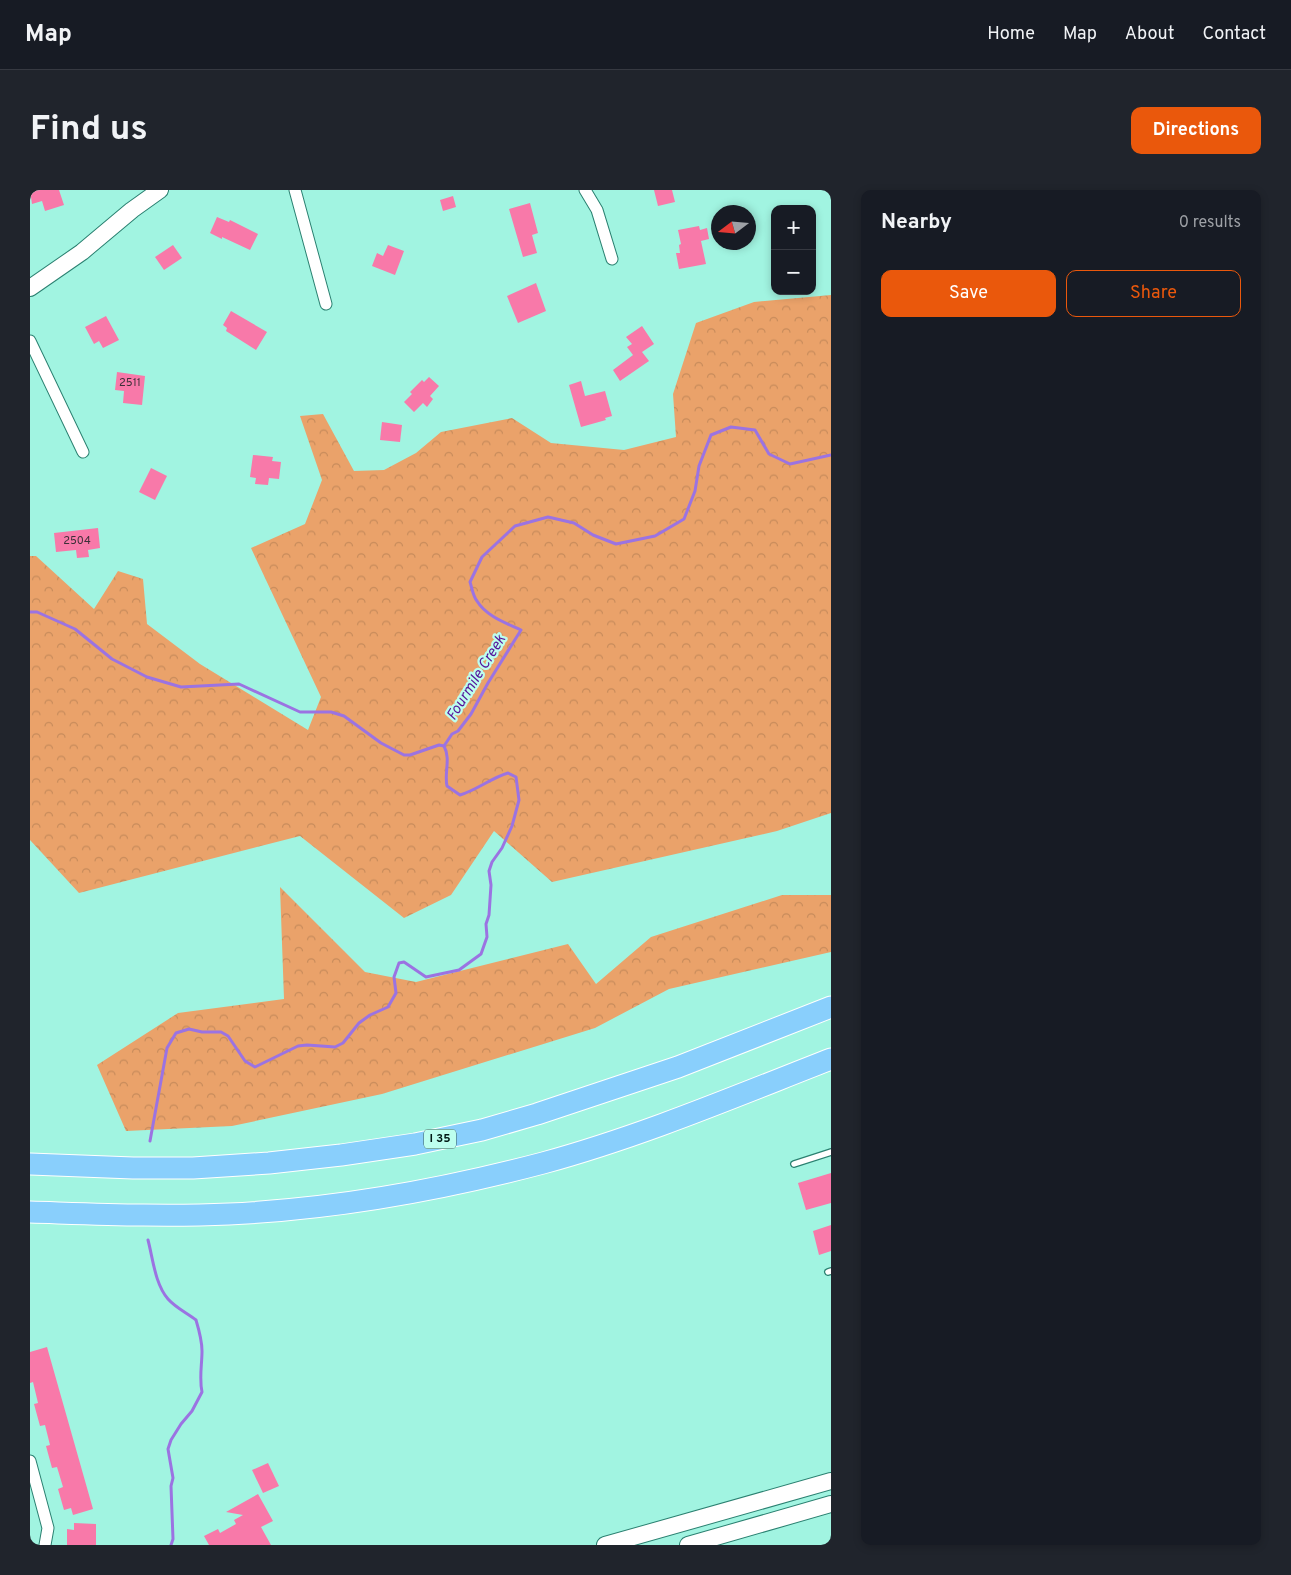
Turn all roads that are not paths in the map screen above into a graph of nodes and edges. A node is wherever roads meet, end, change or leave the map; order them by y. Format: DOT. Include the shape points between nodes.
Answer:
graph roads {
  1 [pos="160,190"];
  2 [pos="295,190"];
  3 [pos="585,190"];
  4 [pos="612,259"];
  5 [pos="30,288"];
  6 [pos="326,304"];
  7 [pos="30,341"];
  8 [pos="83,452"];
  9 [pos="831,1008"];
  10 [pos="831,1059"];
  11 [pos="831,1152"];
  12 [pos="30,1164"];
  13 [pos="794,1164"];
  14 [pos="30,1212"];
  15 [pos="30,1461"];
  16 [pos="831,1481"];
  17 [pos="831,1504"];
  18 [pos="45,1545"];
  19 [pos="605,1545"];
  20 [pos="688,1545"];
  1 -- 5 [label="main road" via="82,252"];
  2 -- 6 [label="street"];
  3 -- 4 [label="street" via="597,210"];
  7 -- 8 [label="street"];
  9 -- 12 [label="highway, I 35" via="613,1089 482,1130 425,1142 341,1155 193,1168"];
  10 -- 14 [label="highway" via="627,1137 543,1163 398,1195 229,1214"];
  11 -- 13 [label="lane"];
  15 -- 18 [label="street" via="48,1528"];
  16 -- 19 [label="main road"];
  17 -- 20 [label="main road"];
}
